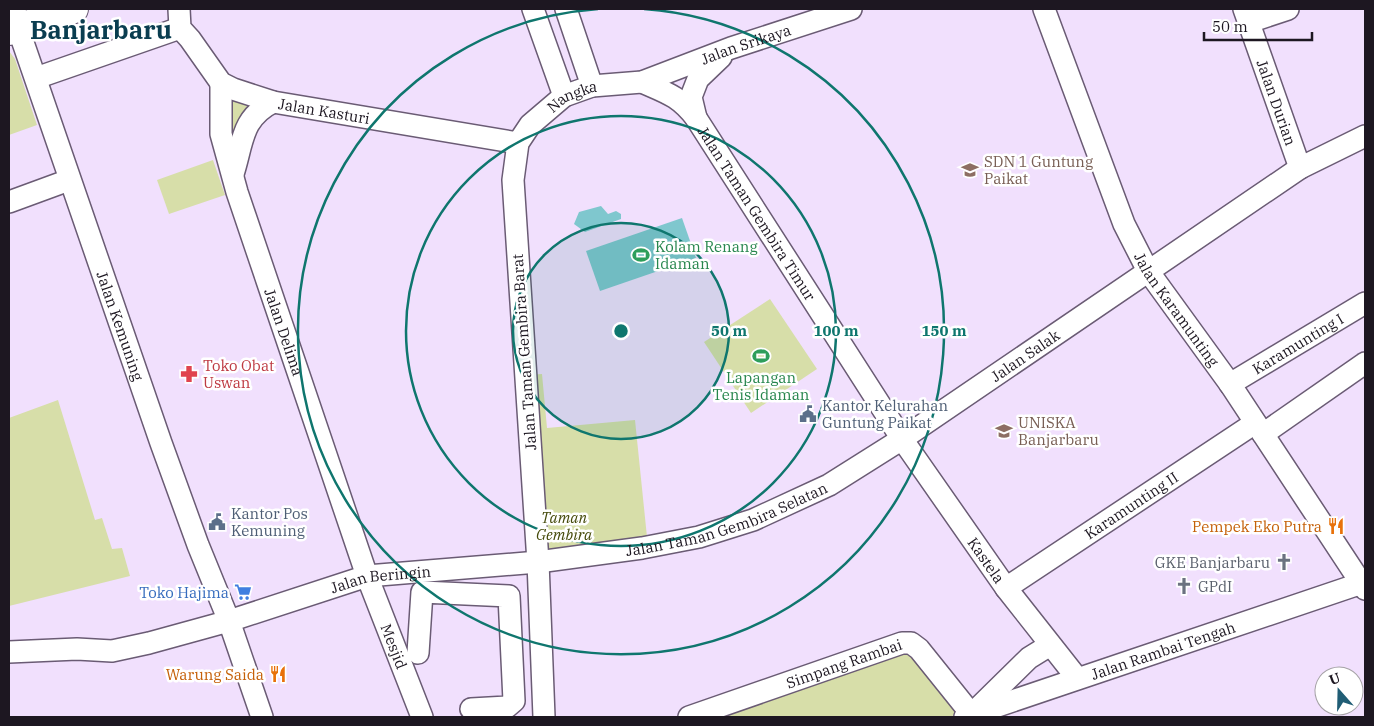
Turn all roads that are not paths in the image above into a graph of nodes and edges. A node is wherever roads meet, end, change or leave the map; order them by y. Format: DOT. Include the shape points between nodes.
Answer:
graph roads {
  1 [pos="74,9"];
  2 [pos="533,9"];
  3 [pos="566,9"];
  4 [pos="850,9"];
  5 [pos="1044,9"];
  6 [pos="1288,9"];
  7 [pos="1247,16"];
  8 [pos="180,18"];
  9 [pos="12,19"];
  10 [pos="731,48"];
  11 [pos="36,78"];
  12 [pos="642,82"];
  13 [pos="221,84"];
  14 [pos="592,86"];
  15 [pos="564,96"];
  16 [pos="274,102"];
  17 [pos="696,118"];
  18 [pos="1365,136"];
  19 [pos="518,143"];
  20 [pos="1300,168"];
  21 [pos="233,174"];
  22 [pos="69,180"];
  23 [pos="9,202"];
  24 [pos="1148,271"];
  25 [pos="1365,303"];
  26 [pos="1365,363"];
  27 [pos="1230,384"];
  28 [pos="1259,428"];
  29 [pos="902,439"];
  30 [pos="538,562"];
  31 [pos="453,568"];
  32 [pos="367,576"];
  33 [pos="1364,585"];
  34 [pos="1006,588"];
  35 [pos="457,593"];
  36 [pos="229,621"];
  37 [pos="1050,645"];
  38 [pos="9,652"];
  39 [pos="418,653"];
  40 [pos="1077,678"];
  41 [pos="470,709"];
  42 [pos="968,716"];
  43 [pos="262,717"];
  44 [pos="422,717"];
  45 [pos="544,717"];
  46 [pos="688,717"];
  1 -- 9 [label="highway"];
  2 -- 15 [label="street"];
  3 -- 14 [label="street"];
  4 -- 10 [label="street, Jalan Srikaya"];
  5 -- 24 [label="street, Jalan Karamunting" via="1124,224"];
  6 -- 7 [label="street"];
  7 -- 20 [label="street, Jalan Durian"];
  8 -- 11 [label="street"];
  8 -- 13 [label="street" via="190,39"];
  9 -- 11 [label="street, Jalan Kemuning"];
  10 -- 12 [label="street, Jalan Srikaya"];
  10 -- 17 [label="street" via="698,79 691,97"];
  11 -- 22 [label="street, Jalan Kemuning"];
  12 -- 14 [label="street, Nangka"];
  12 -- 17 [label="street, Jalan Taman Gembira Timur" via="672,95 684,103"];
  13 -- 16 [label="street, Jalan Kasturi"];
  13 -- 21 [label="street, Jalan Delima" via="221,134"];
  14 -- 15 [label="street, Nangka"];
  15 -- 19 [label="street, Nangka" via="530,125"];
  16 -- 19 [label="street, Jalan Kasturi"];
  16 -- 21 [label="street" via="261,108 248,123"];
  17 -- 29 [label="street, Jalan Taman Gembira Timur"];
  18 -- 20 [label="street, Jalan Salak"];
  19 -- 30 [label="street, Jalan Taman Gembira Barat" via="513,180"];
  20 -- 24 [label="street, Jalan Salak"];
  21 -- 32 [label="street, Jalan Delima"];
  22 -- 23 [label="street"];
  22 -- 36 [label="street, Jalan Kemuning" via="194,536"];
  24 -- 27 [label="street, Jalan Karamunting"];
  24 -- 29 [label="street, Jalan Salak"];
  25 -- 27 [label="street, Karamunting I"];
  26 -- 28 [label="street, Karamunting II"];
  27 -- 28 [label="street, Jalan Karamunting"];
  28 -- 33 [label="street, Jalan Karamunting"];
  28 -- 34 [label="street, Karamunting II"];
  29 -- 30 [label="street, Jalan Taman Gembira Selatan" via="829,485 753,520 699,537"];
  29 -- 34 [label="street, Kastela"];
  30 -- 31 [label="street, Jalan Beringin"];
  30 -- 45 [label="street, Jalan Taman Gembira Barat"];
  31 -- 32 [label="street, Jalan Beringin"];
  31 -- 35 [label="street"];
  32 -- 36 [label="street, Jalan Beringin"];
  32 -- 44 [label="street, Mesjid"];
  33 -- 40 [label="street, Jalan Rambai Tengah"];
  34 -- 37 [label="street, Kastela"];
  35 -- 39 [label="street" via="422,592"];
  35 -- 41 [label="street" via="509,596 514,701 507,707"];
  36 -- 38 [label="street, Jalan Beringin" via="112,651"];
  36 -- 43 [label="street, Jalan Kemuning"];
  37 -- 40 [label="street, Kastela"];
  37 -- 42 [label="street" via="1029,658"];
  40 -- 42 [label="street, Jalan Rambai Tengah"];
  42 -- 46 [label="street, Simpang Rambai" via="919,649 911,643 902,643"];
}
